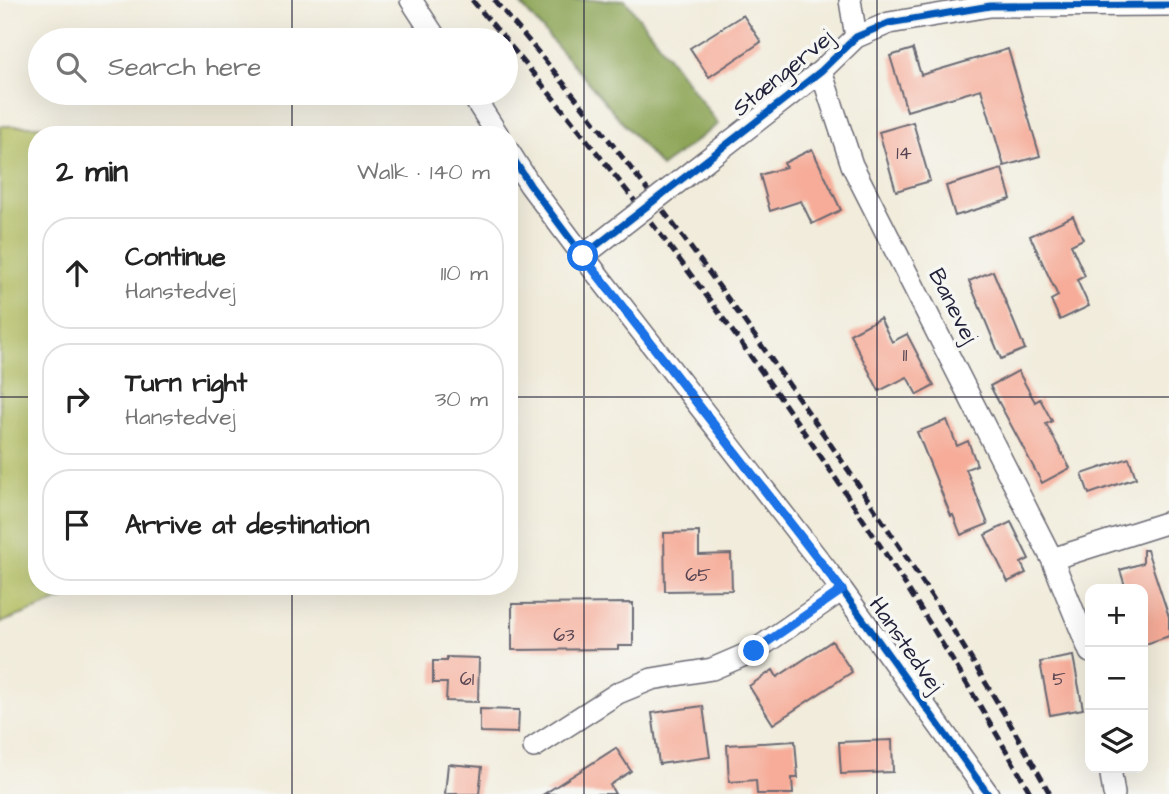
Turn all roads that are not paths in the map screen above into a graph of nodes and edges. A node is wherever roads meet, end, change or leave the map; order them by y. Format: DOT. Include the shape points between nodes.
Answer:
graph roads {
  1 [pos="411,0"];
  2 [pos="850,0"];
  3 [pos="1169,5"];
  4 [pos="429,28"];
  5 [pos="856,37"];
  6 [pos="821,71"];
  7 [pos="479,105"];
  8 [pos="492,126"];
  9 [pos="518,166"];
  10 [pos="583,256"];
  11 [pos="1169,522"];
  12 [pos="1052,559"];
  13 [pos="842,590"];
  14 [pos="1088,647"];
  15 [pos="534,747"];
  16 [pos="1111,773"];
  17 [pos="988,794"];
  18 [pos="1114,794"];
  1 -- 4 [label="street"];
  2 -- 5 [label="street"];
  3 -- 5 [label="street, Stængervej" via="990,6 889,23"];
  5 -- 6 [label="street, Stængervej"];
  6 -- 10 [label="street, Stængervej, bridge"];
  6 -- 12 [label="street, Banevej" via="852,165"];
  7 -- 8 [label="street"];
  9 -- 10 [label="street, Hanstedvej"];
  10 -- 13 [label="street, Hanstedvej"];
  11 -- 12 [label="street"];
  12 -- 14 [label="street, Banevej"];
  13 -- 15 [label="street, Hanstedvej" via="754,651 712,669 652,679 618,693"];
  13 -- 17 [label="street, Hanstedvej"];
  16 -- 18 [label="street"];
}
